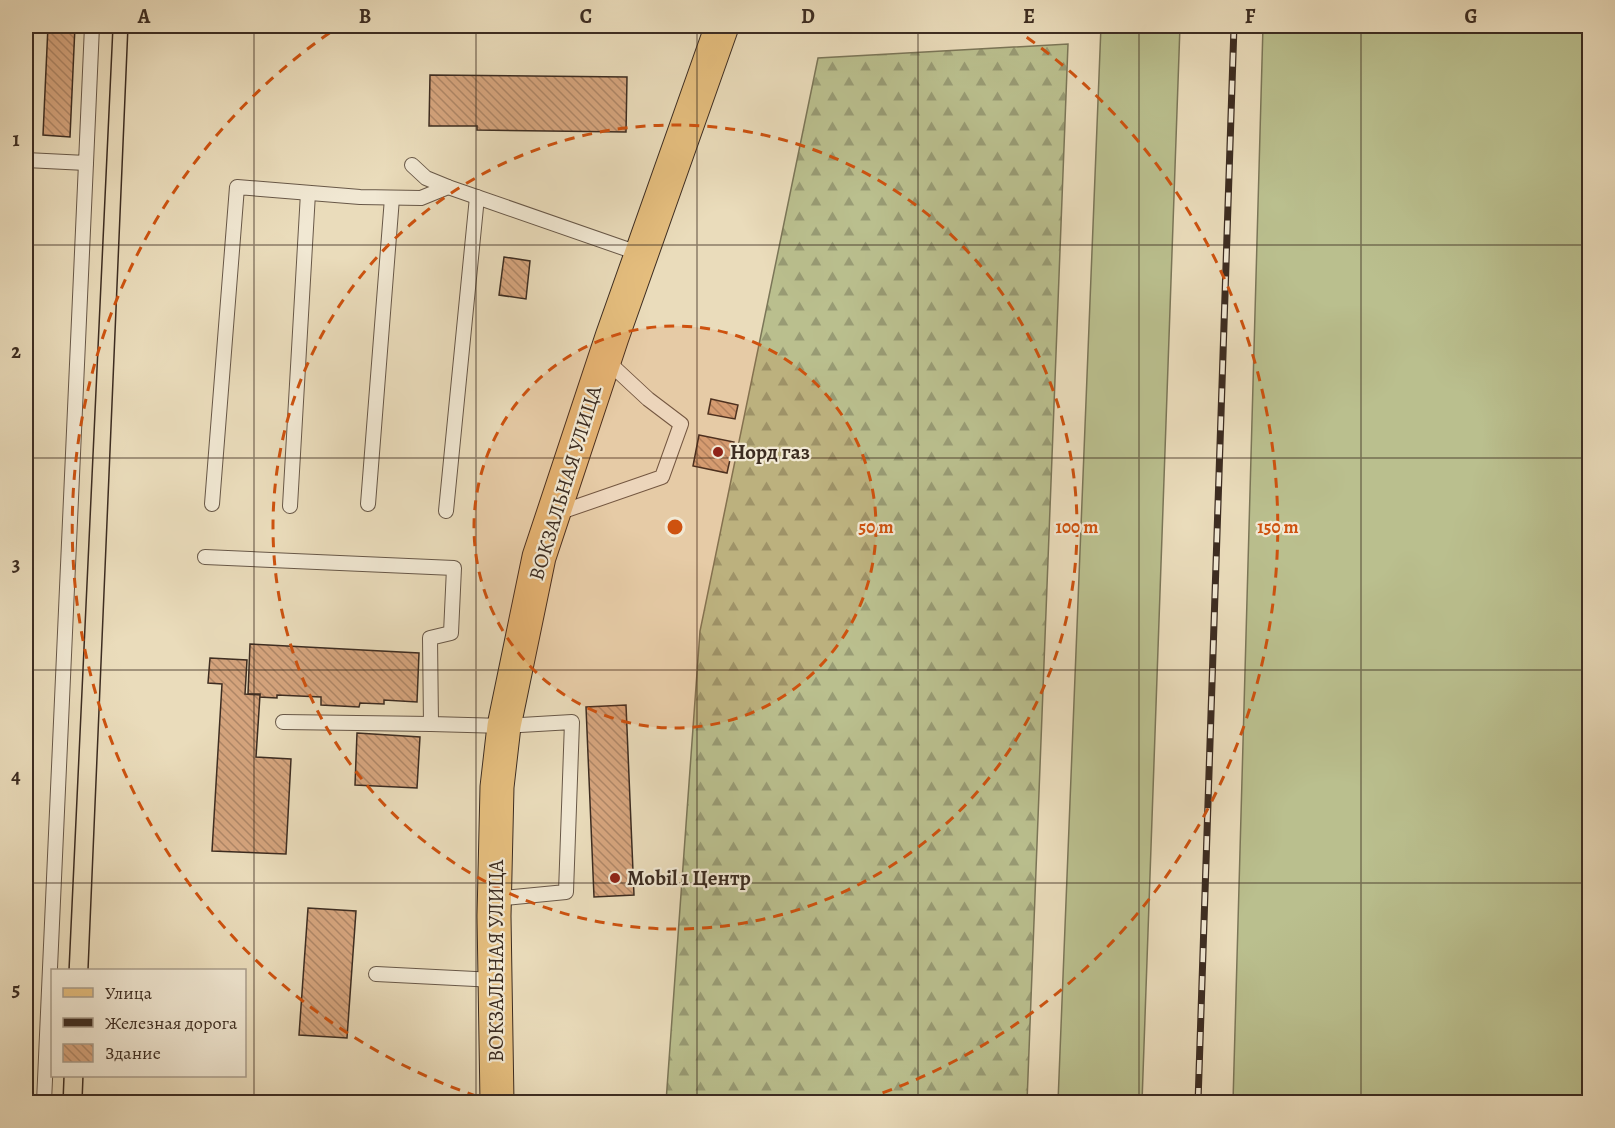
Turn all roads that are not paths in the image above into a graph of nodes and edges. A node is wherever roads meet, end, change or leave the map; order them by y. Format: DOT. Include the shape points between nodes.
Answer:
graph roads {
  1 [pos="92,26"];
  2 [pos="722,26"];
  3 [pos="26,160"];
  4 [pos="86,163"];
  5 [pos="412,165"];
  6 [pos="448,187"];
  7 [pos="308,193"];
  8 [pos="477,196"];
  9 [pos="392,198"];
  10 [pos="641,254"];
  11 [pos="604,359"];
  12 [pos="212,504"];
  13 [pos="368,504"];
  14 [pos="290,506"];
  15 [pos="446,511"];
  16 [pos="553,515"];
  17 [pos="205,557"];
  18 [pos="283,722"];
  19 [pos="431,724"];
  20 [pos="504,726"];
  21 [pos="494,898"];
  22 [pos="376,974"];
  23 [pos="495,980"];
  24 [pos="44,1102"];
  25 [pos="497,1102"];
  1 -- 4 [label="lane"];
  2 -- 10 [label="main road, ВОКЗАЛЬНАЯ УЛИЦА"];
  3 -- 4 [label="lane"];
  4 -- 24 [label="lane"];
  5 -- 6 [label="lane" via="426,178"];
  6 -- 8 [label="lane"];
  6 -- 9 [label="lane" via="421,198"];
  7 -- 9 [label="lane"];
  7 -- 12 [label="lane" via="237,187"];
  7 -- 14 [label="lane"];
  8 -- 10 [label="lane"];
  8 -- 15 [label="lane"];
  9 -- 13 [label="lane"];
  10 -- 11 [label="main road, ВОКЗАЛЬНАЯ УЛИЦА"];
  11 -- 16 [label="main road, ВОКЗАЛЬНАЯ УЛИЦА"];
  11 -- 16 [label="lane" via="681,424 662,477"];
  16 -- 20 [label="main road, ВОКЗАЛЬНАЯ УЛИЦА" via="539,557"];
  17 -- 19 [label="lane" via="454,568 451,633 430,638"];
  18 -- 19 [label="lane"];
  19 -- 20 [label="lane"];
  20 -- 21 [label="main road, ВОКЗАЛЬНАЯ УЛИЦА" via="497,787"];
  20 -- 21 [label="lane" via="572,722 566,892"];
  21 -- 23 [label="main road, ВОКЗАЛЬНАЯ УЛИЦА"];
  22 -- 23 [label="lane"];
  23 -- 25 [label="main road, ВОКЗАЛЬНАЯ УЛИЦА"];
}
